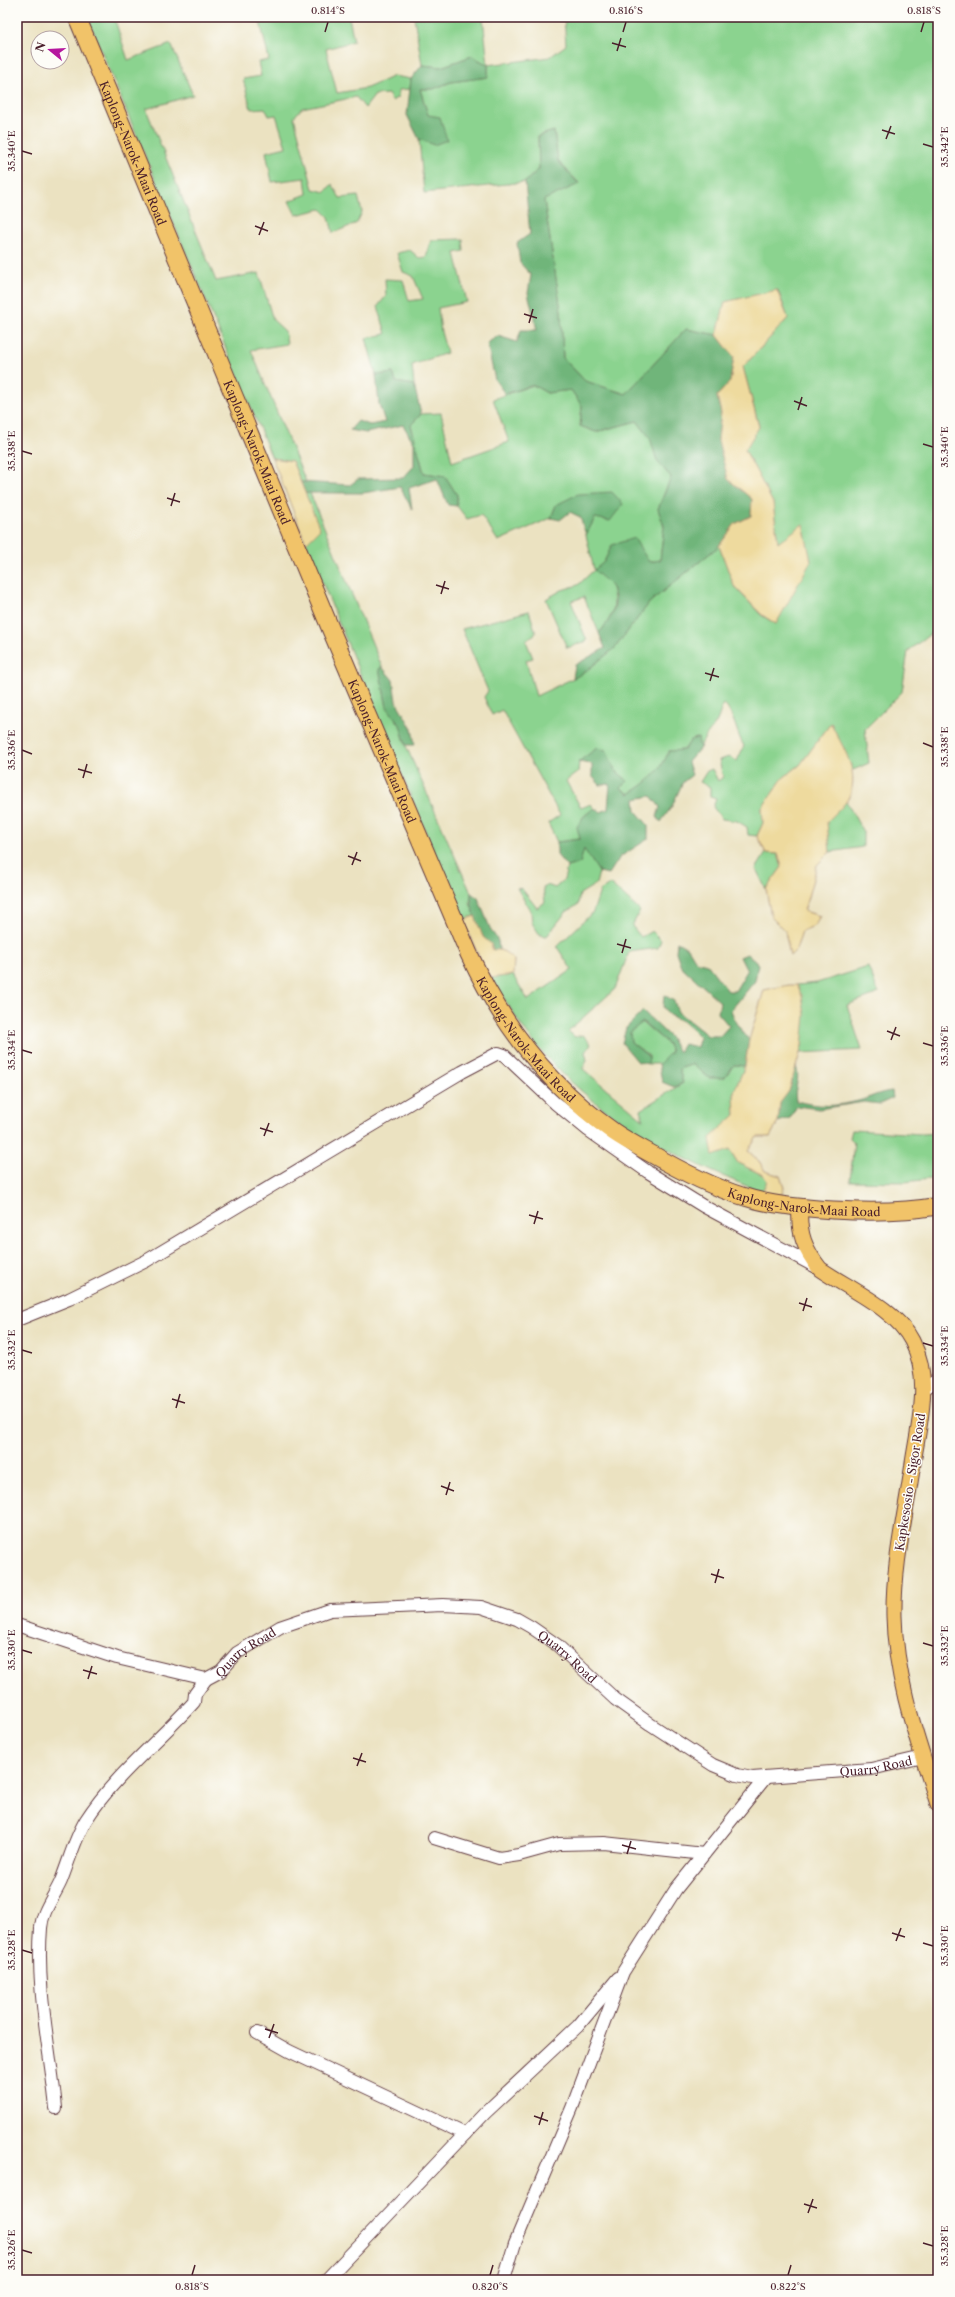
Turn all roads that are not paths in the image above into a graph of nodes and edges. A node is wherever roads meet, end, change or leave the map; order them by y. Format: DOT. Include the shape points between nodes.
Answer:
graph roads {
  1 [pos="77,17"];
  2 [pos="938,1206"];
  3 [pos="800,1208"];
  4 [pos="820,1270"];
  5 [pos="17,1320"];
  6 [pos="938,1379"];
  7 [pos="923,1390"];
  8 [pos="17,1625"];
  9 [pos="206,1679"];
  10 [pos="923,1757"];
  11 [pos="766,1777"];
  12 [pos="938,1804"];
  13 [pos="434,1838"];
  14 [pos="704,1854"];
  15 [pos="623,1972"];
  16 [pos="257,2033"];
  17 [pos="56,2108"];
  18 [pos="465,2134"];
  19 [pos="326,2280"];
  20 [pos="504,2280"];
  1 -- 3 [label="highway, Kaplong-Narok-Maai Road" via="331,630 482,983 536,1061 562,1089 615,1133 679,1169 736,1194"];
  2 -- 3 [label="highway, Kaplong-Narok-Maai Road" via="862,1212"];
  3 -- 4 [label="main road, Kapkesosio - Sigor Road" via="802,1242"];
  4 -- 5 [label="street" via="703,1206 648,1172 588,1130 504,1055 498,1053 146,1261 38,1313"];
  4 -- 7 [label="main road, Kapkesosio - Sigor Road" via="884,1310 900,1325 912,1340 917,1353"];
  6 -- 7 [label="street"];
  7 -- 10 [label="main road, Kapkesosio - Sigor Road" via="897,1563 894,1610 895,1643 900,1674"];
  8 -- 9 [label="street" via="118,1658"];
  9 -- 11 [label="street, Quarry Road" via="221,1671 237,1653 280,1627 330,1610 449,1605 481,1607 517,1619 547,1637 590,1673 615,1699 713,1765 744,1777"];
  9 -- 17 [label="street" via="195,1694 194,1702 101,1798 82,1827 44,1914 40,1952 42,2010 52,2062"];
  10 -- 11 [label="street, Quarry Road" via="871,1769"];
  10 -- 12 [label="main road, Kapkesosio - Sigor Road"];
  11 -- 14 [label="street"];
  13 -- 14 [label="street" via="499,1858 559,1844 597,1843 632,1844"];
  14 -- 15 [label="street" via="676,1889"];
  15 -- 18 [label="street" via="578,2026"];
  15 -- 20 [label="street" via="572,2108 515,2243"];
  16 -- 18 [label="street" via="288,2051"];
  18 -- 19 [label="street"];
}
